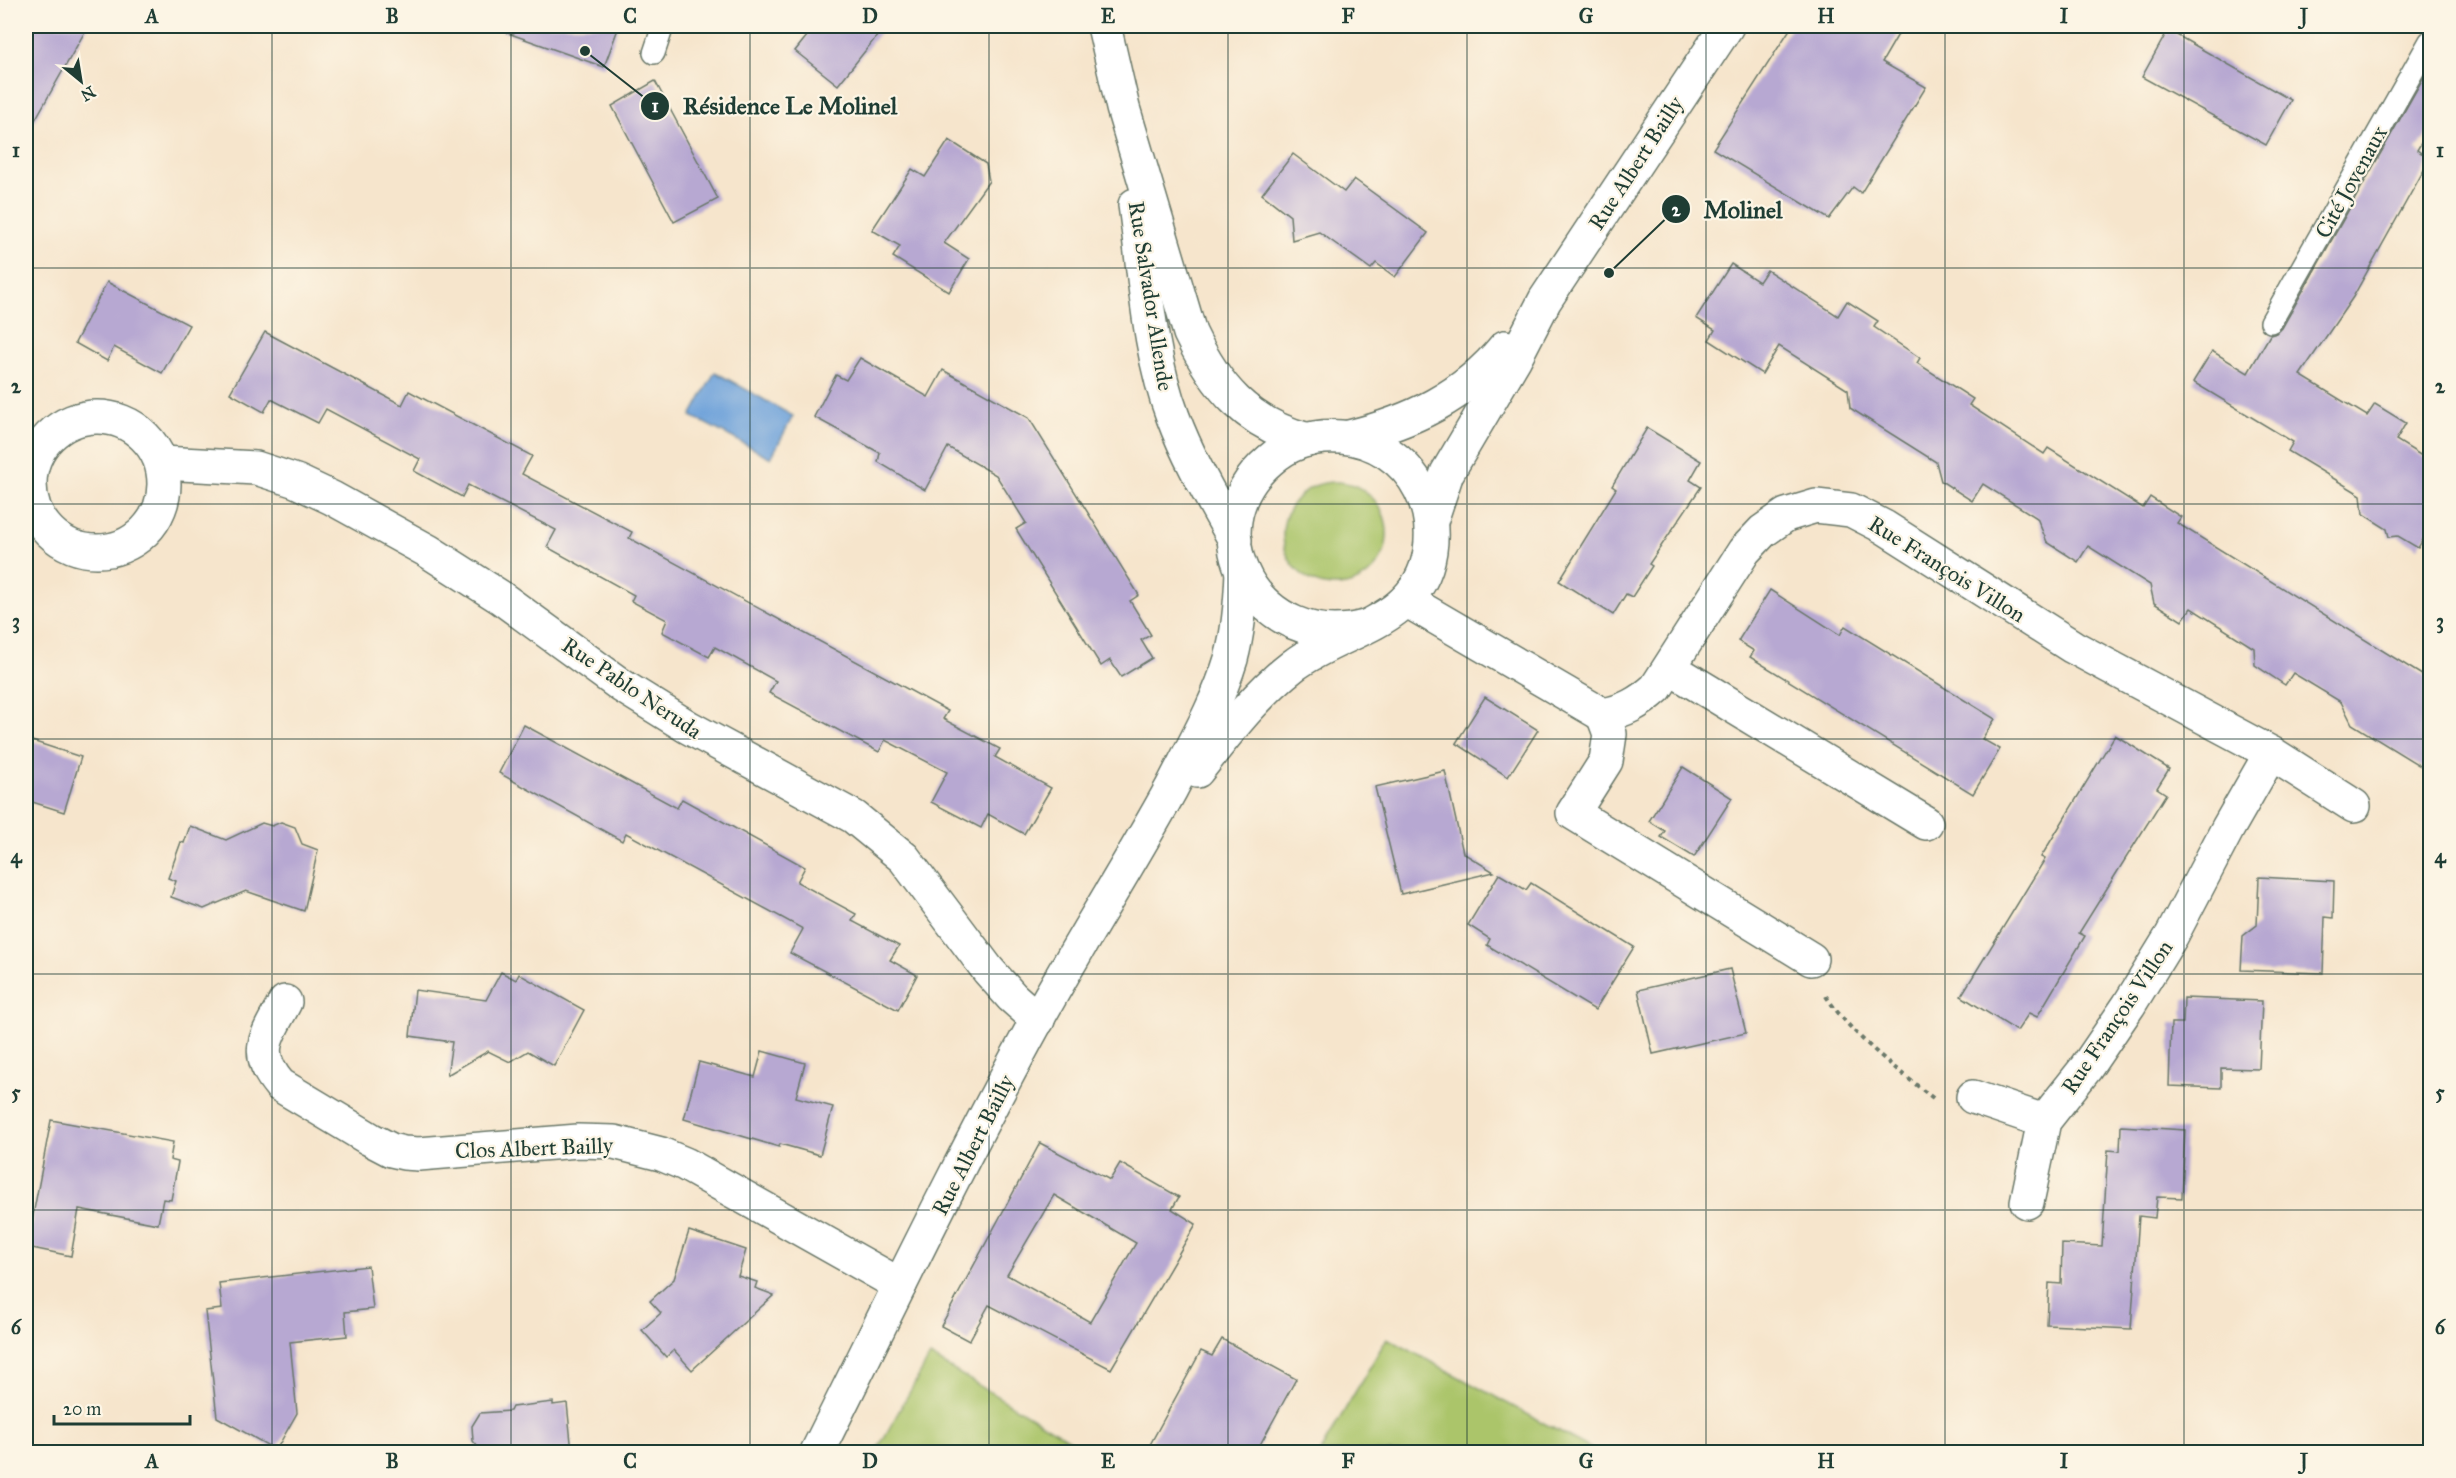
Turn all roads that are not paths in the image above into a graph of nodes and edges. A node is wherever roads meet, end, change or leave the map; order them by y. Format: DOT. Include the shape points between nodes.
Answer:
graph roads {
  1 [pos="663,26"];
  2 [pos="1104,26"];
  3 [pos="1727,26"];
  4 [pos="2430,41"];
  5 [pos="654,53"];
  6 [pos="1123,108"];
  7 [pos="1545,300"];
  8 [pos="2271,322"];
  9 [pos="1349,437"];
  10 [pos="1308,440"];
  11 [pos="162,463"];
  12 [pos="1431,521"];
  13 [pos="1239,555"];
  14 [pos="1406,600"];
  15 [pos="1365,627"];
  16 [pos="1670,668"];
  17 [pos="1603,715"];
  18 [pos="2271,753"];
  19 [pos="2354,806"];
  20 [pos="1926,823"];
  21 [pos="1141,844"];
  22 [pos="1811,959"];
  23 [pos="285,1002"];
  24 [pos="1038,1020"];
  25 [pos="1973,1097"];
  26 [pos="2044,1121"];
  27 [pos="2027,1202"];
  28 [pos="900,1285"];
  29 [pos="817,1452"];
  1 -- 5 [label="lane"];
  2 -- 6 [label="street, Rue Salvador Allende"];
  3 -- 7 [label="street, Rue Albert Bailly"];
  4 -- 8 [label="lane, Cité Jovenaux"];
  6 -- 10 [label="street, Rue Salvador Allende" via="1190,333 1206,365 1227,393 1252,414 1276,429"];
  6 -- 13 [label="street, Rue Salvador Allende" via="1162,383 1183,442"];
  7 -- 9 [label="street" via="1476,378 1453,395 1409,419"];
  7 -- 12 [label="street" via="1447,473"];
  9 -- 10 [label="street"];
  9 -- 12 [label="street" via="1378,447 1404,466 1422,491"];
  10 -- 13 [label="street" via="1285,449 1257,472 1240,504 1235,528"];
  11 -- 11 [label="street" via="152,443 136,428 115,418 93,416 71,421 52,434 38,451 31,472 30,494 37,515 50,533 69,545 91,551 113,550 134,541 151,526 166,484"];
  11 -- 24 [label="street, Rue Pablo Neruda" via="256,468 332,498 446,562 688,728 854,818 904,858 988,970"];
  12 -- 14 [label="street" via="1429,555"];
  13 -- 15 [label="street" via="1249,584 1267,607 1292,624 1321,632"];
  13 -- 21 [label="street" via="1238,626 1220,691"];
  14 -- 15 [label="street"];
  14 -- 17 [label="street"];
  15 -- 21 [label="street" via="1322,647 1274,681 1215,748"];
  16 -- 17 [label="street, Rue François Villon" via="1640,703 1622,712"];
  16 -- 18 [label="street, Rue François Villon" via="1744,551 1763,531 1786,514 1816,506 1851,510 2073,647"];
  16 -- 20 [label="street"];
  17 -- 22 [label="street" via="1610,734 1606,760 1573,813"];
  18 -- 19 [label="street, Rue François Villon"];
  18 -- 26 [label="street, Rue François Villon" via="2172,935 2129,1005"];
  21 -- 24 [label="street, Rue Albert Bailly"];
  23 -- 28 [label="street, Clos Albert Bailly" via="265,1041 263,1054 271,1074 280,1084 391,1150 419,1154 578,1141 637,1146 685,1164"];
  24 -- 28 [label="street, Rue Albert Bailly"];
  25 -- 26 [label="street"];
  26 -- 27 [label="street, Rue François Villon"];
  28 -- 29 [label="street, Rue Albert Bailly"];
}
